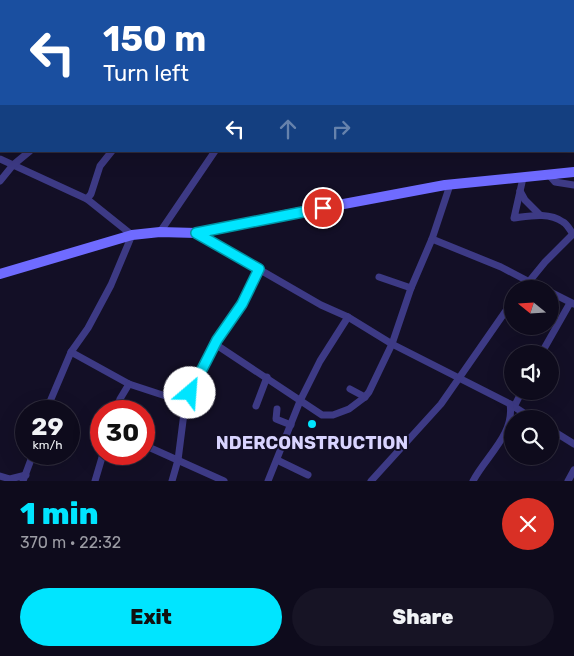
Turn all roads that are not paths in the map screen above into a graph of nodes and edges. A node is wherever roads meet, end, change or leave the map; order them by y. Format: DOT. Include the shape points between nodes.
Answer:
graph roads {
  1 [pos="29,152"];
  2 [pos="111,152"];
  3 [pos="214,152"];
  4 [pos="0,159"];
  5 [pos="13,165"];
  6 [pos="574,172"];
  7 [pos="549,176"];
  8 [pos="524,178"];
  9 [pos="0,181"];
  10 [pos="450,185"];
  11 [pos="574,185"];
  12 [pos="520,191"];
  13 [pos="87,199"];
  14 [pos="540,215"];
  15 [pos="160,232"];
  16 [pos="196,233"];
  17 [pos="574,234"];
  18 [pos="132,235"];
  19 [pos="432,239"];
  20 [pos="259,269"];
  21 [pos="0,274"];
  22 [pos="379,277"];
  23 [pos="527,280"];
  24 [pos="530,280"];
  25 [pos="411,288"];
  26 [pos="559,297"];
  27 [pos="572,304"];
  28 [pos="504,314"];
  29 [pos="348,316"];
  30 [pos="215,344"];
  31 [pos="392,344"];
  32 [pos="547,345"];
  33 [pos="71,352"];
  34 [pos="267,378"];
  35 [pos="459,379"];
  36 [pos="129,384"];
  37 [pos="350,389"];
  38 [pos="365,397"];
  39 [pos="51,400"];
  40 [pos="120,400"];
  41 [pos="516,400"];
  42 [pos="300,401"];
  43 [pos="186,403"];
  44 [pos="256,406"];
  45 [pos="512,406"];
  46 [pos="277,409"];
  47 [pos="519,410"];
  48 [pos="291,425"];
  49 [pos="559,435"];
  50 [pos="574,444"];
  51 [pos="155,450"];
  52 [pos="178,460"];
  53 [pos="277,460"];
  54 [pos="29,465"];
  55 [pos="100,465"];
  56 [pos="574,470"];
  57 [pos="308,475"];
  58 [pos="0,476"];
  59 [pos="24,478"];
  60 [pos="11,480"];
  61 [pos="95,481"];
  62 [pos="172,481"];
  63 [pos="224,481"];
  64 [pos="268,481"];
  65 [pos="371,481"];
  66 [pos="473,481"];
  67 [pos="568,481"];
  1 -- 5 [label="street"];
  2 -- 13 [label="street" via="100,166"];
  3 -- 15 [label="street"];
  4 -- 5 [label="street"];
  5 -- 9 [label="street"];
  5 -- 13 [label="street"];
  6 -- 7 [label="street"];
  7 -- 8 [label="street"];
  7 -- 11 [label="street" via="556,182"];
  8 -- 10 [label="street"];
  8 -- 12 [label="street"];
  10 -- 16 [label="street"];
  10 -- 19 [label="street"];
  12 -- 14 [label="street"];
  12 -- 14 [label="street" via="514,218"];
  13 -- 18 [label="street"];
  14 -- 17 [label="street" via="564,222"];
  15 -- 16 [label="street"];
  15 -- 18 [label="street"];
  16 -- 20 [label="street"];
  17 -- 24 [label="street"];
  18 -- 21 [label="street"];
  18 -- 33 [label="street" via="111,285"];
  19 -- 23 [label="street"];
  19 -- 25 [label="street"];
  20 -- 29 [label="street"];
  20 -- 30 [label="street" via="242,304"];
  22 -- 25 [label="street"];
  25 -- 31 [label="street"];
  26 -- 27 [label="street"];
  27 -- 32 [label="street"];
  28 -- 35 [label="street"];
  29 -- 31 [label="street"];
  29 -- 42 [label="street"];
  30 -- 34 [label="street"];
  30 -- 43 [label="street"];
  31 -- 35 [label="street"];
  31 -- 38 [label="street"];
  33 -- 36 [label="street"];
  33 -- 39 [label="street"];
  34 -- 42 [label="street"];
  34 -- 44 [label="street"];
  35 -- 45 [label="street"];
  35 -- 65 [label="street"];
  36 -- 40 [label="street"];
  36 -- 43 [label="street"];
  37 -- 38 [label="street"];
  38 -- 42 [label="street" via="333,416 322,415"];
  41 -- 45 [label="street"];
  42 -- 48 [label="street"];
  43 -- 52 [label="street"];
  45 -- 47 [label="street"];
  45 -- 66 [label="street" via="510,423"];
  46 -- 48 [label="street" via="276,419"];
  48 -- 53 [label="street"];
  49 -- 50 [label="street"];
  51 -- 52 [label="street"];
  52 -- 62 [label="street"];
  52 -- 63 [label="street"];
  53 -- 57 [label="street"];
  53 -- 64 [label="street"];
  54 -- 59 [label="street"];
  55 -- 61 [label="street"];
  56 -- 67 [label="street"];
  58 -- 60 [label="street"];
  59 -- 60 [label="street"];
}
